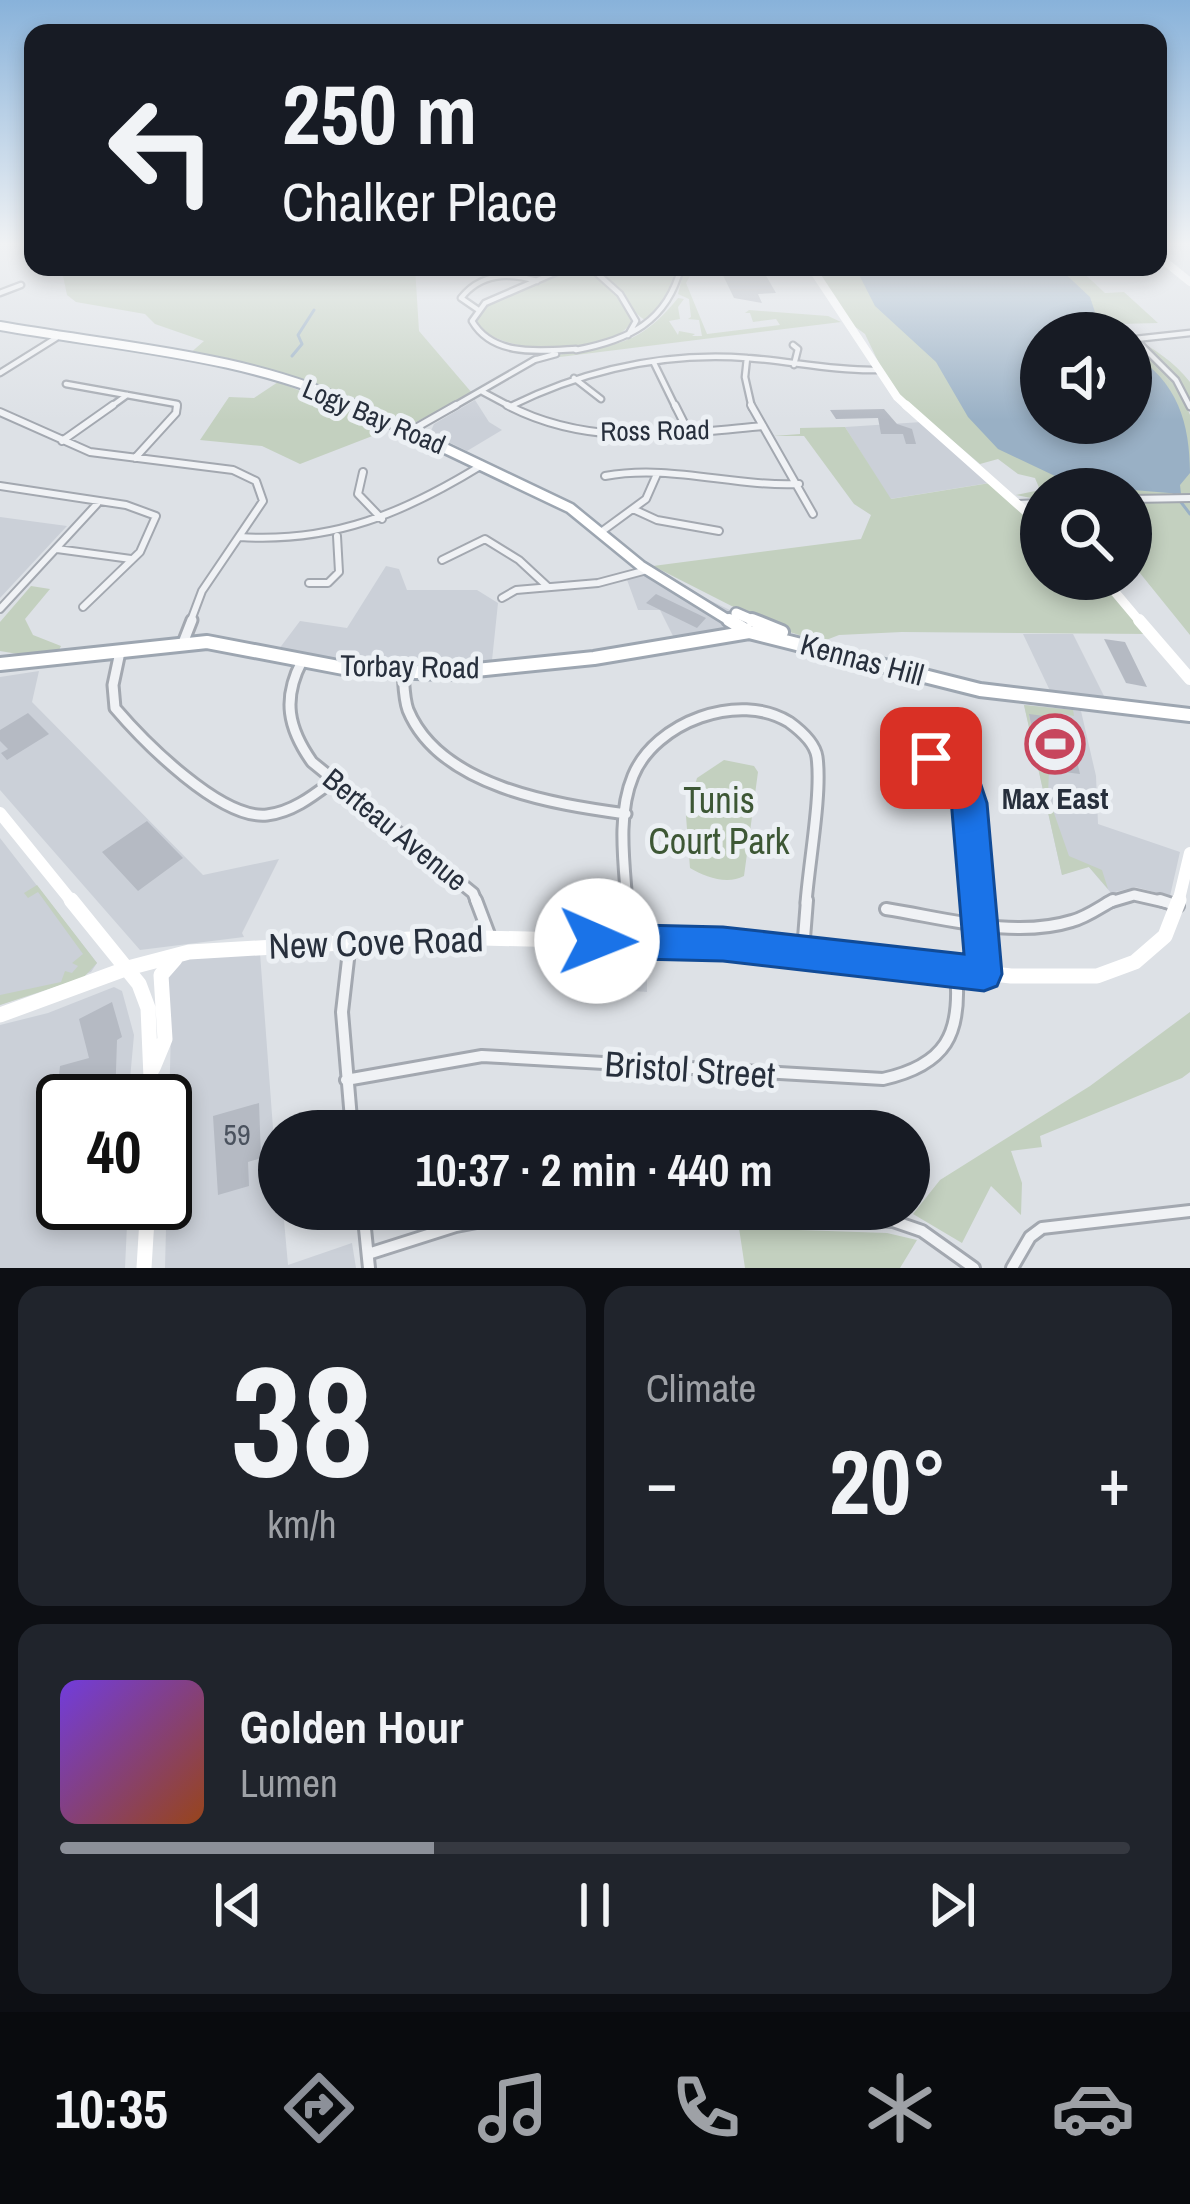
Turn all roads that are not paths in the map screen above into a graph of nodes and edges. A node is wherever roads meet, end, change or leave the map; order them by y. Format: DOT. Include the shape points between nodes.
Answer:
graph roads {
  1 [pos="465,301"];
  2 [pos="495,301"];
  3 [pos="624,301"];
  4 [pos="668,301"];
  5 [pos="833,301"];
  6 [pos="477,309"];
  7 [pos="636,321"];
  8 [pos="655,322"];
  9 [pos="0,326"];
  10 [pos="1190,333"];
  11 [pos="56,338"];
  12 [pos="623,339"];
  13 [pos="793,345"];
  14 [pos="526,350"];
  15 [pos="559,350"];
  16 [pos="576,350"];
  17 [pos="748,358"];
  18 [pos="534,360"];
  19 [pos="654,363"];
  20 [pos="794,365"];
  21 [pos="877,370"];
  22 [pos="0,373"];
  23 [pos="574,378"];
  24 [pos="66,385"];
  25 [pos="483,392"];
  26 [pos="127,395"];
  27 [pos="602,399"];
  28 [pos="511,406"];
  29 [pos="1190,407"];
  30 [pos="0,412"];
  31 [pos="763,426"];
  32 [pos="412,430"];
  33 [pos="688,431"];
  34 [pos="61,441"];
  35 [pos="134,459"];
  36 [pos="482,465"];
  37 [pos="363,472"];
  38 [pos="657,474"];
  39 [pos="605,476"];
  40 [pos="799,484"];
  41 [pos="0,486"];
  42 [pos="1152,498"];
  43 [pos="1187,498"];
  44 [pos="98,503"];
  45 [pos="1019,505"];
  46 [pos="633,509"];
  47 [pos="813,514"];
  48 [pos="382,519"];
  49 [pos="718,531"];
  50 [pos="601,532"];
  51 [pos="337,536"];
  52 [pos="240,537"];
  53 [pos="55,549"];
  54 [pos="132,559"];
  55 [pos="442,560"];
  56 [pos="647,571"];
  57 [pos="309,583"];
  58 [pos="547,586"];
  59 [pos="502,598"];
  60 [pos="1126,600"];
  61 [pos="83,607"];
  62 [pos="716,608"];
  63 [pos="0,609"];
  64 [pos="736,613"];
  65 [pos="749,632"];
  66 [pos="718,635"];
  67 [pos="183,643"];
  68 [pos="818,648"];
  69 [pos="120,651"];
  70 [pos="303,660"];
  71 [pos="0,664"];
  72 [pos="403,674"];
  73 [pos="1190,679"];
  74 [pos="1187,716"];
  75 [pos="964,776"];
  76 [pos="334,780"];
  77 [pos="0,813"];
  78 [pos="626,814"];
  79 [pos="1190,853"];
  80 [pos="1178,906"];
  81 [pos="886,909"];
  82 [pos="980,923"];
  83 [pos="490,937"];
  84 [pos="351,941"];
  85 [pos="630,941"];
  86 [pos="803,951"];
  87 [pos="189,952"];
  88 [pos="128,968"];
  89 [pos="956,970"];
  90 [pos="984,974"];
  91 [pos="0,1015"];
  92 [pos="153,1069"];
  93 [pos="153,1074"];
  94 [pos="346,1080"];
  95 [pos="350,1110"];
  96 [pos="1190,1211"];
  97 [pos="146,1230"];
  98 [pos="365,1230"];
  99 [pos="447,1230"];
  100 [pos="919,1230"];
  101 [pos="369,1261"];
  102 [pos="144,1268"];
  103 [pos="974,1268"];
  104 [pos="1012,1268"];
  1 -- 6 [label="street"];
  2 -- 6 [label="street"];
  3 -- 7 [label="street"];
  4 -- 8 [label="street"];
  5 -- 21 [label="main road"];
  6 -- 14 [label="street" via="478,333"];
  7 -- 8 [label="street"];
  7 -- 12 [label="street"];
  8 -- 12 [label="street"];
  9 -- 11 [label="main road, Logy Bay Road"];
  10 -- 29 [label="street" via="1135,339 1176,380"];
  11 -- 22 [label="street"];
  11 -- 32 [label="main road, Logy Bay Road" via="260,372"];
  12 -- 16 [label="street"];
  13 -- 20 [label="street"];
  14 -- 15 [label="street"];
  14 -- 18 [label="street"];
  15 -- 16 [label="street"];
  15 -- 18 [label="street"];
  16 -- 18 [label="street"];
  17 -- 19 [label="street"];
  17 -- 20 [label="street"];
  17 -- 31 [label="street" via="745,384"];
  18 -- 25 [label="street"];
  19 -- 23 [label="street"];
  19 -- 33 [label="street"];
  20 -- 21 [label="street"];
  21 -- 45 [label="main road" via="921,421"];
  23 -- 27 [label="street"];
  23 -- 28 [label="street"];
  24 -- 26 [label="street"];
  25 -- 28 [label="street, Ross Road"];
  25 -- 32 [label="street"];
  26 -- 34 [label="street"];
  26 -- 35 [label="street" via="179,406"];
  28 -- 33 [label="street, Ross Road" via="586,432"];
  30 -- 34 [label="street"];
  31 -- 33 [label="street, Ross Road"];
  31 -- 40 [label="street"];
  32 -- 36 [label="main road, Logy Bay Road"];
  34 -- 35 [label="street"];
  35 -- 52 [label="street" via="233,470 256,481 262,501"];
  36 -- 48 [label="street"];
  36 -- 50 [label="main road, Logy Bay Road"];
  37 -- 48 [label="street" via="358,494"];
  38 -- 39 [label="street"];
  38 -- 40 [label="street"];
  38 -- 46 [label="street"];
  40 -- 47 [label="street"];
  41 -- 44 [label="street"];
  42 -- 43 [label="street"];
  44 -- 53 [label="street"];
  44 -- 54 [label="street" via="156,516 158,527"];
  46 -- 49 [label="street"];
  46 -- 50 [label="street"];
  48 -- 51 [label="street"];
  50 -- 56 [label="main road, Logy Bay Road"];
  51 -- 52 [label="street"];
  51 -- 57 [label="street" via="339,572 328,583"];
  52 -- 67 [label="street" via="198,598"];
  53 -- 54 [label="street"];
  53 -- 63 [label="street"];
  54 -- 61 [label="street"];
  55 -- 58 [label="street" via="491,540"];
  56 -- 58 [label="street"];
  56 -- 62 [label="main road, Logy Bay Road"];
  58 -- 59 [label="street"];
  60 -- 73 [label="main road"];
  62 -- 64 [label="main road, Logy Bay Road"];
  62 -- 65 [label="main road, Logy Bay Road"];
  62 -- 66 [label="main road" via="730,624"];
  64 -- 65 [label="main road"];
  64 -- 68 [label="main road, Logy Bay Road"];
  65 -- 66 [label="main road, Torbay Road"];
  65 -- 68 [label="main road, Kennas Hill"];
  66 -- 72 [label="main road, Torbay Road" via="508,668"];
  67 -- 69 [label="main road, Torbay Road"];
  67 -- 70 [label="main road, Torbay Road"];
  68 -- 74 [label="main road, Kennas Hill" via="980,690"];
  69 -- 71 [label="main road, Torbay Road"];
  69 -- 76 [label="street" via="115,708 220,805 244,814 281,812"];
  70 -- 72 [label="main road, Torbay Road"];
  70 -- 76 [label="street, Berteau Avenue" via="289,690 289,724"];
  72 -- 78 [label="street" via="412,726 465,770"];
  75 -- 82 [label="street"];
  76 -- 83 [label="street, Berteau Avenue" via="473,893"];
  77 -- 88 [label="main road"];
  78 -- 85 [label="street"];
  78 -- 86 [label="street" via="640,762 685,724 746,710 797,726 818,764"];
  79 -- 80 [label="main road, New Cove Road"];
  80 -- 82 [label="street" via="1125,893 1062,924"];
  80 -- 90 [label="main road, New Cove Road" via="1157,946 1110,973"];
  81 -- 82 [label="street"];
  82 -- 90 [label="street"];
  83 -- 84 [label="main road, New Cove Road"];
  83 -- 85 [label="main road, New Cove Road"];
  84 -- 87 [label="main road, New Cove Road"];
  84 -- 94 [label="street" via="342,1012"];
  85 -- 86 [label="main road, New Cove Road"];
  86 -- 89 [label="main road, New Cove Road"];
  87 -- 88 [label="main road, New Cove Road"];
  87 -- 92 [label="main road" via="161,975 165,1039"];
  88 -- 91 [label="main road, New Cove Road"];
  88 -- 92 [label="main road" via="148,1008"];
  89 -- 90 [label="main road, New Cove Road"];
  89 -- 94 [label="street, Bristol Street" via="960,1011 952,1037 926,1066 900,1078 482,1056"];
  92 -- 93 [label="main road"];
  94 -- 95 [label="street"];
  96 -- 104 [label="street" via="1042,1228"];
  97 -- 102 [label="main road"];
  98 -- 101 [label="street"];
  99 -- 101 [label="street"];
  100 -- 103 [label="street"];
}
